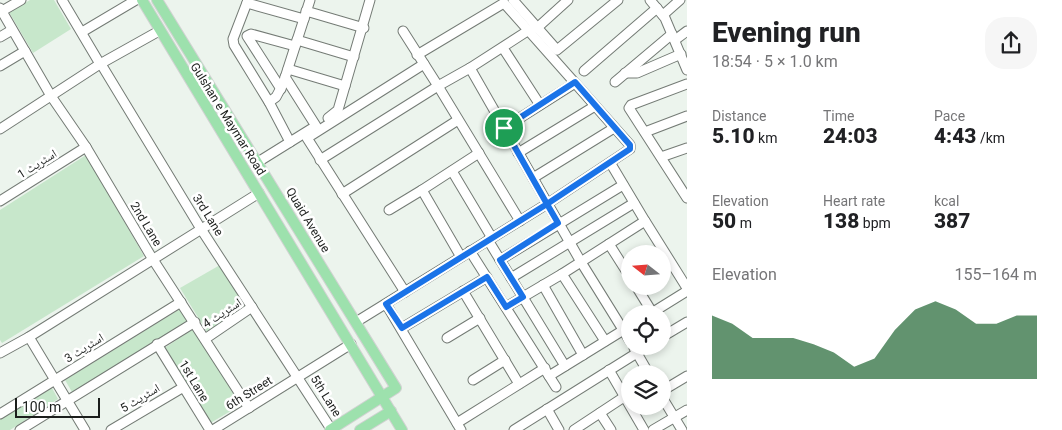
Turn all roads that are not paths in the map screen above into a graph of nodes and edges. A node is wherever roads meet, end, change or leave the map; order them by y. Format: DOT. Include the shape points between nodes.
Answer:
graph roads {
  1 [pos="21,0"];
  2 [pos="62,0"];
  3 [pos="136,0"];
  4 [pos="142,0"];
  5 [pos="157,0"];
  6 [pos="310,0"];
  7 [pos="370,0"];
  8 [pos="513,0"];
  9 [pos="568,0"];
  10 [pos="618,0"];
  11 [pos="650,0"];
  12 [pos="680,0"];
  13 [pos="248,1"];
  14 [pos="1,10"];
  15 [pos="660,11"];
  16 [pos="305,15"];
  17 [pos="364,28"];
  18 [pos="533,29"];
  19 [pos="12,30"];
  20 [pos="159,31"];
  21 [pos="403,31"];
  22 [pos="687,31"];
  23 [pos="82,32"];
  24 [pos="0,37"];
  25 [pos="673,37"];
  26 [pos="296,43"];
  27 [pos="503,48"];
  28 [pos="25,51"];
  29 [pos="680,54"];
  30 [pos="417,55"];
  31 [pos="354,57"];
  32 [pos="100,64"];
  33 [pos="424,64"];
  34 [pos="0,66"];
  35 [pos="687,67"];
  36 [pos="470,68"];
  37 [pos="584,71"];
  38 [pos="287,73"];
  39 [pos="625,73"];
  40 [pos="575,82"];
  41 [pos="615,82"];
  42 [pos="687,84"];
  43 [pos="345,86"];
  44 [pos="438,86"];
  45 [pos="281,89"];
  46 [pos="51,96"];
  47 [pos="269,102"];
  48 [pos="540,105"];
  49 [pos="595,106"];
  50 [pos="687,116"];
  51 [pos="458,120"];
  52 [pos="316,126"];
  53 [pos="504,128"];
  54 [pos="614,128"];
  55 [pos="0,129"];
  56 [pos="645,132"];
  57 [pos="290,142"];
  58 [pos="86,147"];
  59 [pos="687,148"];
  60 [pos="479,153"];
  61 [pos="518,153"];
  62 [pos="661,158"];
  63 [pos="320,160"];
  64 [pos="258,162"];
  65 [pos="611,164"];
  66 [pos="452,171"];
  67 [pos="533,178"];
  68 [pos="623,185"];
  69 [pos="422,190"];
  70 [pos="259,193"];
  71 [pos="342,194"];
  72 [pos="687,198"];
  73 [pos="0,202"];
  74 [pos="634,203"];
  75 [pos="547,204"];
  76 [pos="389,210"];
  77 [pos="520,221"];
  78 [pos="645,221"];
  79 [pos="558,223"];
  80 [pos="201,229"];
  81 [pos="490,239"];
  82 [pos="569,242"];
  83 [pos="610,244"];
  84 [pos="470,251"];
  85 [pos="461,257"];
  86 [pos="152,258"];
  87 [pos="500,260"];
  88 [pos="581,262"];
  89 [pos="621,262"];
  90 [pos="562,274"];
  91 [pos="487,277"];
  92 [pos="511,278"];
  93 [pos="543,285"];
  94 [pos="687,290"];
  95 [pos="463,291"];
  96 [pos="405,292"];
  97 [pos="523,297"];
  98 [pos="181,302"];
  99 [pos="386,304"];
  100 [pos="664,305"];
  101 [pos="506,307"];
  102 [pos="252,308"];
  103 [pos="480,318"];
  104 [pos="621,319"];
  105 [pos="195,322"];
  106 [pos="356,322"];
  107 [pos="687,322"];
  108 [pos="402,328"];
  109 [pos="621,332"];
  110 [pos="671,332"];
  111 [pos="28,337"];
  112 [pos="448,338"];
  113 [pos="205,339"];
  114 [pos="605,341"];
  115 [pos="157,344"];
  116 [pos="351,344"];
  117 [pos="0,353"];
  118 [pos="582,355"];
  119 [pos="628,355"];
  120 [pos="505,360"];
  121 [pos="564,366"];
  122 [pos="609,370"];
  123 [pos="547,372"];
  124 [pos="687,376"];
  125 [pos="298,377"];
  126 [pos="56,380"];
  127 [pos="473,380"];
  128 [pos="519,384"];
  129 [pos="671,385"];
  130 [pos="556,387"];
  131 [pos="182,388"];
  132 [pos="621,392"];
  133 [pos="383,396"];
  134 [pos="621,399"];
  135 [pos="67,400"];
  136 [pos="249,408"];
  137 [pos="547,409"];
  138 [pos="687,410"];
  139 [pos="391,411"];
  140 [pos="600,413"];
  141 [pos="671,413"];
  142 [pos="0,414"];
  143 [pos="635,415"];
  144 [pos="674,418"];
  145 [pos="588,426"];
  146 [pos="459,427"];
  147 [pos="520,428"];
  148 [pos="20,430"];
  149 [pos="85,430"];
  150 [pos="111,430"];
  151 [pos="211,430"];
  152 [pos="331,430"];
  153 [pos="360,430"];
  154 [pos="402,430"];
  155 [pos="559,430"];
  156 [pos="574,430"];
  157 [pos="611,430"];
  158 [pos="644,430"];
  159 [pos="653,430"];
  160 [pos="682,430"];
  1 -- 14 [label="street"];
  2 -- 23 [label="street, 3rd Lane"];
  3 -- 23 [label="street"];
  4 -- 20 [label="main road, Gulshan e Maymar Road"];
  5 -- 64 [label="main road, Quaid Avenue"];
  6 -- 16 [label="street"];
  7 -- 17 [label="street"];
  8 -- 18 [label="street"];
  9 -- 18 [label="street"];
  10 -- 18 [label="street" via="559,50"];
  11 -- 15 [label="street"];
  12 -- 15 [label="street"];
  13 -- 16 [label="street"];
  13 -- 47 [label="street" via="233,39 234,45"];
  14 -- 19 [label="street"];
  15 -- 25 [label="street"];
  15 -- 37 [label="street"];
  16 -- 17 [label="street"];
  16 -- 26 [label="street"];
  17 -- 31 [label="street"];
  18 -- 27 [label="street"];
  18 -- 30 [label="street" via="502,4"];
  18 -- 40 [label="street"];
  19 -- 24 [label="street"];
  19 -- 28 [label="street"];
  20 -- 32 [label="street"];
  20 -- 70 [label="main road, Gulshan e Maymar Road"];
  21 -- 30 [label="street"];
  22 -- 25 [label="street"];
  23 -- 32 [label="street, 3rd Lane"];
  25 -- 29 [label="street"];
  25 -- 39 [label="street"];
  26 -- 31 [label="street"];
  26 -- 38 [label="street"];
  26 -- 45 [label="street" via="251,34 247,36"];
  27 -- 36 [label="street"];
  27 -- 48 [label="street"];
  28 -- 34 [label="street"];
  28 -- 46 [label="street, 2nd Lane"];
  29 -- 35 [label="street"];
  29 -- 39 [label="street" via="637,73"];
  30 -- 33 [label="street"];
  31 -- 43 [label="street"];
  32 -- 46 [label="street"];
  32 -- 80 [label="street, 3rd Lane"];
  33 -- 44 [label="street"];
  33 -- 63 [label="street" via="307,138"];
  36 -- 44 [label="street"];
  36 -- 53 [label="street"];
  38 -- 43 [label="street"];
  38 -- 45 [label="street"];
  38 -- 52 [label="street"];
  39 -- 41 [label="street"];
  40 -- 48 [label="street"];
  40 -- 49 [label="street"];
  42 -- 56 [label="street" via="630,106"];
  43 -- 52 [label="street" via="336,113"];
  44 -- 51 [label="street"];
  44 -- 63 [label="street"];
  45 -- 47 [label="street"];
  46 -- 55 [label="street"];
  46 -- 58 [label="street, 2nd Lane"];
  47 -- 57 [label="street"];
  48 -- 53 [label="street"];
  49 -- 54 [label="street"];
  49 -- 61 [label="street"];
  50 -- 56 [label="street"];
  51 -- 60 [label="street"];
  51 -- 71 [label="street"];
  52 -- 57 [label="street"];
  53 -- 61 [label="street"];
  54 -- 65 [label="street" via="630,149"];
  54 -- 67 [label="street"];
  56 -- 62 [label="street"];
  57 -- 64 [label="street"];
  58 -- 73 [label="street, اسٹریٹ 1"];
  58 -- 86 [label="street, 2nd Lane"];
  59 -- 62 [label="street"];
  60 -- 66 [label="street"];
  60 -- 77 [label="street"];
  61 -- 67 [label="street"];
  62 -- 72 [label="street"];
  63 -- 71 [label="street"];
  64 -- 106 [label="main road, Quaid Avenue"];
  65 -- 68 [label="street"];
  65 -- 75 [label="street"];
  66 -- 69 [label="street"];
  66 -- 81 [label="street"];
  67 -- 75 [label="street"];
  68 -- 74 [label="street"];
  68 -- 79 [label="street"];
  69 -- 76 [label="street"];
  69 -- 85 [label="street"];
  70 -- 80 [label="street"];
  70 -- 116 [label="main road, Gulshan e Maymar Road"];
  71 -- 96 [label="street"];
  74 -- 78 [label="street"];
  74 -- 82 [label="street"];
  75 -- 77 [label="street"];
  75 -- 79 [label="street"];
  77 -- 81 [label="street"];
  78 -- 83 [label="street"];
  78 -- 94 [label="street"];
  79 -- 82 [label="street"];
  79 -- 87 [label="street"];
  80 -- 86 [label="street"];
  80 -- 102 [label="street, 3rd Lane"];
  81 -- 84 [label="street"];
  81 -- 87 [label="street"];
  82 -- 88 [label="street"];
  82 -- 92 [label="street"];
  83 -- 88 [label="street"];
  83 -- 89 [label="street"];
  84 -- 85 [label="street"];
  84 -- 91 [label="street"];
  85 -- 96 [label="street"];
  86 -- 98 [label="street, 2nd Lane"];
  86 -- 111 [label="street"];
  87 -- 92 [label="street"];
  88 -- 90 [label="street"];
  88 -- 104 [label="street"];
  90 -- 93 [label="street"];
  90 -- 114 [label="street"];
  91 -- 95 [label="street"];
  91 -- 101 [label="street"];
  92 -- 97 [label="street"];
  93 -- 97 [label="street"];
  93 -- 118 [label="street"];
  94 -- 100 [label="street"];
  95 -- 103 [label="street"];
  95 -- 108 [label="street"];
  96 -- 99 [label="street"];
  97 -- 101 [label="street"];
  97 -- 121 [label="street"];
  98 -- 105 [label="street, 2nd Lane"];
  98 -- 126 [label="street, اسٹریٹ 3"];
  99 -- 106 [label="street"];
  99 -- 108 [label="street"];
  101 -- 123 [label="street"];
  102 -- 113 [label="street, اسٹریٹ 4"];
  102 -- 125 [label="street, 3rd Lane"];
  103 -- 112 [label="street"];
  103 -- 120 [label="street"];
  105 -- 113 [label="street, 2nd Lane"];
  105 -- 115 [label="street"];
  106 -- 133 [label="main road, Quaid Avenue" via="396,388"];
  107 -- 110 [label="street"];
  108 -- 146 [label="street"];
  109 -- 114 [label="street"];
  111 -- 117 [label="street"];
  111 -- 126 [label="street"];
  113 -- 136 [label="street, 2nd Lane"];
  114 -- 118 [label="street"];
  115 -- 131 [label="street, 1st Lane"];
  115 -- 135 [label="street"];
  116 -- 125 [label="street, 6th Street"];
  116 -- 133 [label="main road, Gulshan e Maymar Road"];
  118 -- 121 [label="street"];
  119 -- 122 [label="street"];
  120 -- 127 [label="street"];
  120 -- 128 [label="street"];
  121 -- 123 [label="street"];
  122 -- 132 [label="street"];
  122 -- 137 [label="street"];
  123 -- 128 [label="street"];
  123 -- 130 [label="street"];
  124 -- 129 [label="street"];
  125 -- 136 [label="street, 6th Street"];
  125 -- 152 [label="street, 5th Lane"];
  126 -- 135 [label="street"];
  126 -- 142 [label="street, اسٹریٹ 3"];
  128 -- 146 [label="street"];
  131 -- 150 [label="street, اسٹریٹ 5"];
  131 -- 151 [label="street, 1st Lane"];
  133 -- 139 [label="main road, Gulshan e Maymar Road"];
  133 -- 152 [label="main road, Quaid Avenue"];
  134 -- 140 [label="street"];
  135 -- 148 [label="street"];
  135 -- 149 [label="street"];
  136 -- 151 [label="street, 6th Street"];
  137 -- 147 [label="street"];
  137 -- 155 [label="street"];
  138 -- 144 [label="street"];
  139 -- 153 [label="main road"];
  139 -- 154 [label="main road, Gulshan e Maymar Road"];
  140 -- 145 [label="street"];
  140 -- 157 [label="street"];
  141 -- 144 [label="street"];
  143 -- 158 [label="street"];
  144 -- 159 [label="street"];
  144 -- 160 [label="street"];
  145 -- 156 [label="street"];
}
